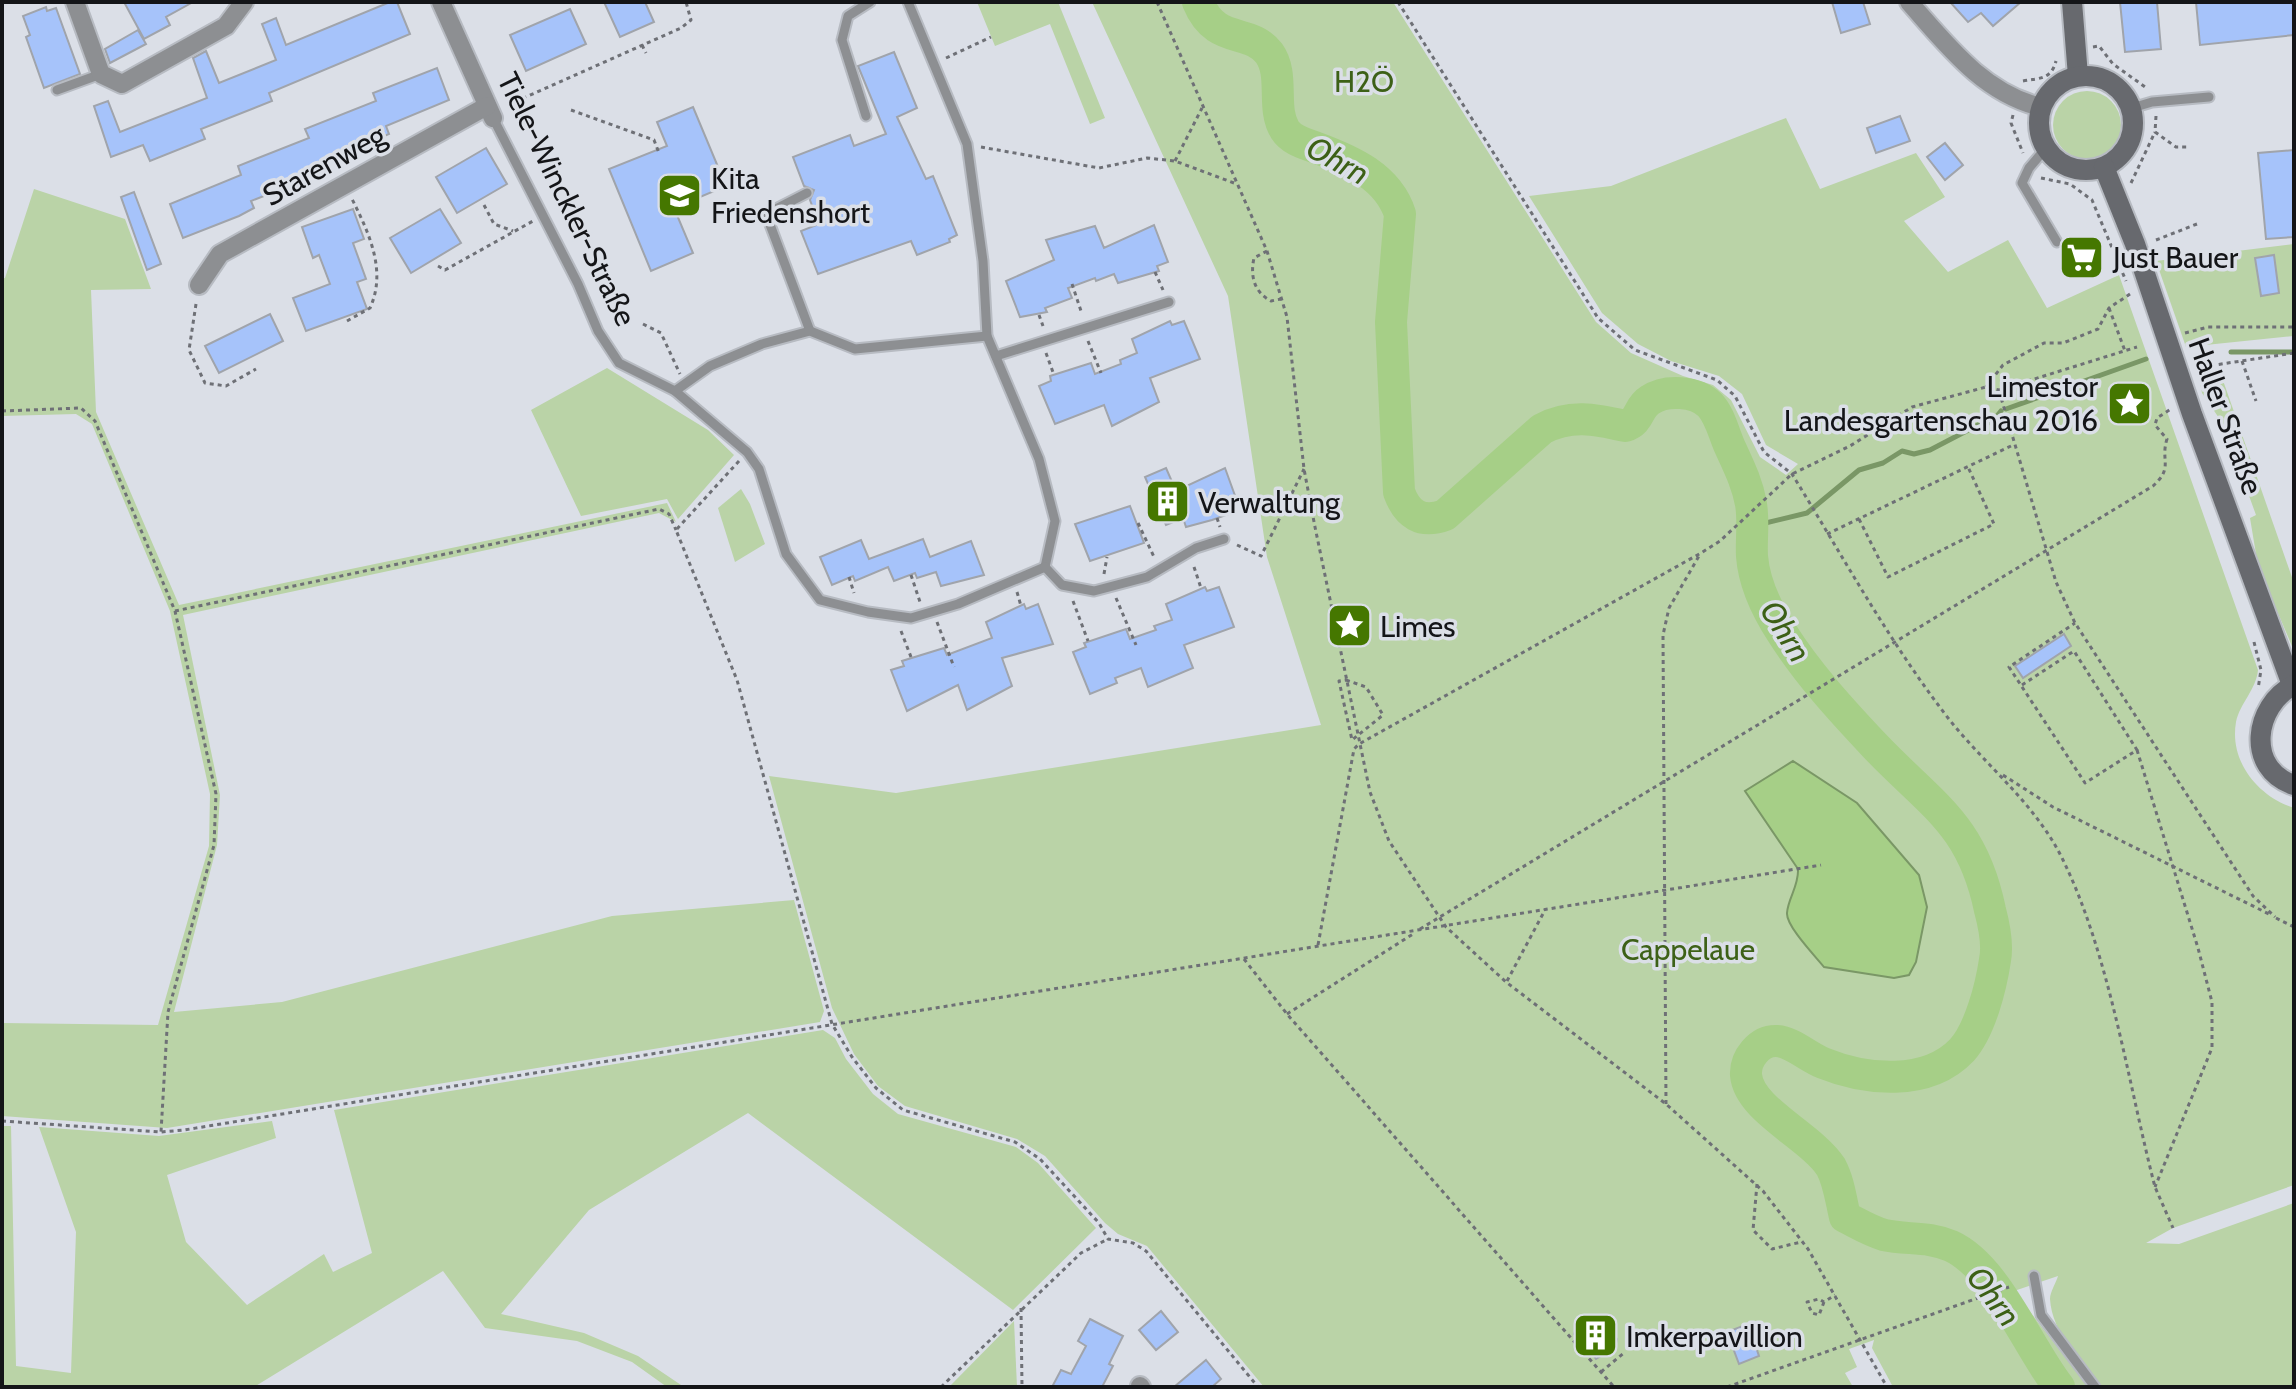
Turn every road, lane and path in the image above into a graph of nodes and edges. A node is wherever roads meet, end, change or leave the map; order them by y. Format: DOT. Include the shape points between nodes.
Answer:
graph roads {
  1 [pos="75,2"];
  2 [pos="244,2"];
  3 [pos="441,2"];
  4 [pos="686,2"];
  5 [pos="870,2"];
  6 [pos="908,2"];
  7 [pos="1157,2"];
  8 [pos="1398,2"];
  9 [pos="1909,2"];
  10 [pos="2072,2"];
  11 [pos="991,37"];
  12 [pos="642,45"];
  13 [pos="2077,50"];
  14 [pos="646,53"];
  15 [pos="932,64"];
  16 [pos="101,74"];
  17 [pos="2078,76"];
  18 [pos="57,90"];
  19 [pos="2209,97"];
  20 [pos="2017,101"];
  21 [pos="1203,107"];
  22 [pos="2041,107"];
  23 [pos="2132,108"];
  24 [pos="571,110"];
  25 [pos="490,112"];
  26 [pos="866,116"];
  27 [pos="2155,132"];
  28 [pos="967,144"];
  29 [pos="2046,148"];
  30 [pos="659,153"];
  31 [pos="1175,161"];
  32 [pos="2104,167"];
  33 [pos="2029,168"];
  34 [pos="1234,183"];
  35 [pos="345,185"];
  36 [pos="2130,187"];
  37 [pos="807,193"];
  38 [pos="484,205"];
  39 [pos="543,215"];
  40 [pos="2197,224"];
  41 [pos="513,231"];
  42 [pos="2057,242"];
  43 [pos="2148,243"];
  44 [pos="1267,251"];
  45 [pos="438,266"];
  46 [pos="1155,272"];
  47 [pos="1072,284"];
  48 [pos="199,285"];
  49 [pos="1281,299"];
  50 [pos="1169,302"];
  51 [pos="2109,308"];
  52 [pos="347,321"];
  53 [pos="643,324"];
  54 [pos="2294,327"];
  55 [pos="1086,329"];
  56 [pos="810,331"];
  57 [pos="2185,333"];
  58 [pos="987,336"];
  59 [pos="1042,342"];
  60 [pos="2137,347"];
  61 [pos="2125,351"];
  62 [pos="2294,353"];
  63 [pos="996,356"];
  64 [pos="2242,361"];
  65 [pos="256,369"];
  66 [pos="2177,371"];
  67 [pos="1101,373"];
  68 [pos="1054,375"];
  69 [pos="685,384"];
  70 [pos="1986,387"];
  71 [pos="1999,390"];
  72 [pos="675,391"];
  73 [pos="2256,401"];
  74 [pos="2174,407"];
  75 [pos="2,411"];
  76 [pos="2013,446"];
  77 [pos="747,452"];
  78 [pos="1968,467"];
  79 [pos="1304,469"];
  80 [pos="1792,474"];
  81 [pos="1859,519"];
  82 [pos="1138,523"];
  83 [pos="676,530"];
  84 [pos="1827,534"];
  85 [pos="1224,539"];
  86 [pos="2046,550"];
  87 [pos="1189,552"];
  88 [pos="1701,553"];
  89 [pos="1045,567"];
  90 [pos="1160,569"];
  91 [pos="911,575"];
  92 [pos="1067,586"];
  93 [pos="1111,587"];
  94 [pos="1201,588"];
  95 [pos="175,611"];
  96 [pos="928,612"];
  97 [pos="895,616"];
  98 [pos="2075,623"];
  99 [pos="2251,631"];
  100 [pos="1088,641"];
  101 [pos="1894,643"];
  102 [pos="1136,645"];
  103 [pos="911,657"];
  104 [pos="954,667"];
  105 [pos="1346,680"];
  106 [pos="2022,685"];
  107 [pos="2293,685"];
  108 [pos="2255,696"];
  109 [pos="1357,736"];
  110 [pos="1359,744"];
  111 [pos="2137,750"];
  112 [pos="1998,772"];
  113 [pos="1664,783"];
  114 [pos="2294,785"];
  115 [pos="1821,865"];
  116 [pos="2173,866"];
  117 [pos="1664,891"];
  118 [pos="1545,910"];
  119 [pos="1439,917"];
  120 [pos="2275,917"];
  121 [pos="1446,927"];
  122 [pos="2294,927"];
  123 [pos="1417,932"];
  124 [pos="1318,946"];
  125 [pos="1244,959"];
  126 [pos="1506,982"];
  127 [pos="1287,1014"];
  128 [pos="832,1024"];
  129 [pos="1666,1104"];
  130 [pos="2,1121"];
  131 [pos="161,1132"];
  132 [pos="1757,1184"];
  133 [pos="2155,1187"];
  134 [pos="2173,1228"];
  135 [pos="1108,1239"];
  136 [pos="1802,1242"];
  137 [pos="2034,1276"];
  138 [pos="2009,1287"];
  139 [pos="1835,1295"];
  140 [pos="1824,1302"];
  141 [pos="1021,1308"];
  142 [pos="1862,1339"];
  143 [pos="1625,1352"];
  144 [pos="1601,1372"];
  145 [pos="941,1387"];
  146 [pos="1022,1387"];
  147 [pos="1258,1387"];
  148 [pos="1614,1387"];
  149 [pos="1727,1387"];
  150 [pos="1887,1387"];
  151 [pos="2095,1387"];
  1 -- 16 [label="street"];
  2 -- 16 [label="street" via="226,26 122,84"];
  3 -- 25 [label="street, Tiele-Winckler-Straße"];
  4 -- 12 [label="path" via="691,20"];
  5 -- 26 [label="lane" via="848,16 842,40"];
  6 -- 15 [label="lane"];
  7 -- 21 [label="path"];
  8 -- 80 [label="path" via="1598,318 1635,350 1717,380 1735,396 1764,452"];
  9 -- 20 [label="street" via="1964,65"];
  10 -- 13 [label="main road"];
  11 -- 15 [label="path"];
  12 -- 14 [label="path"];
  12 -- 25 [label="path"];
  13 -- 17 [label="main road"];
  13 -- 20 [label="path" via="2058,53 2054,70 2041,80 2024,80"];
  15 -- 28 [label="lane"];
  16 -- 18 [label="lane"];
  17 -- 22 [label="main road" via="2055,87"];
  17 -- 23 [label="main road" via="2117,86"];
  19 -- 23 [label="lane"];
  20 -- 22 [label="street"];
  20 -- 33 [label="path" via="2011,123"];
  21 -- 31 [label="path"];
  21 -- 34 [label="path"];
  22 -- 29 [label="main road" via="2040,135"];
  23 -- 32 [label="main road" via="2132,136 2126,149"];
  24 -- 30 [label="path" via="654,140"];
  25 -- 35 [label="street, Starenweg"];
  25 -- 39 [label="lane, Tiele-Winckler-Straße"];
  27 -- 36 [label="path"];
  28 -- 31 [label="path" via="1099,168 1147,158"];
  28 -- 58 [label="lane"];
  29 -- 32 [label="main road" via="2072,168"];
  29 -- 33 [label="lane"];
  31 -- 34 [label="path"];
  32 -- 66 [label="main road, Haller Straße"];
  33 -- 42 [label="lane" via="2022,183"];
  33 -- 51 [label="path" via="2043,179 2070,184 2092,200 2131,294"];
  34 -- 44 [label="path"];
  35 -- 48 [label="street, Starenweg" via="220,254"];
  35 -- 52 [label="path" via="371,236 378,279 370,308"];
  37 -- 56 [label="lane" via="766,214"];
  38 -- 41 [label="path" via="494,224"];
  39 -- 41 [label="path"];
  39 -- 72 [label="lane, Tiele-Winckler-Straße" via="598,331 619,363"];
  40 -- 43 [label="path"];
  41 -- 45 [label="path" via="445,270"];
  44 -- 49 [label="path"];
  44 -- 49 [label="path" via="1254,258 1251,272 1263,296"];
  46 -- 50 [label="path"];
  47 -- 55 [label="path"];
  48 -- 65 [label="path" via="189,350 205,383 226,386"];
  49 -- 79 [label="path"];
  50 -- 55 [label="lane"];
  51 -- 61 [label="path"];
  51 -- 70 [label="path" via="2098,329 2063,343 2044,343 2003,365"];
  53 -- 69 [label="path" via="661,333"];
  54 -- 57 [label="path" via="2208,327"];
  55 -- 59 [label="lane"];
  55 -- 67 [label="path"];
  56 -- 58 [label="lane" via="855,349"];
  56 -- 69 [label="lane" via="710,366"];
  58 -- 63 [label="lane"];
  59 -- 63 [label="lane"];
  59 -- 68 [label="path"];
  60 -- 61 [label="path"];
  61 -- 71 [label="path"];
  62 -- 64 [label="path"];
  63 -- 89 [label="lane" via="1039,459 1055,521"];
  64 -- 66 [label="path"];
  64 -- 73 [label="path"];
  66 -- 107 [label="main road, Haller Straße"];
  69 -- 72 [label="lane"];
  70 -- 71 [label="path"];
  70 -- 80 [label="path" via="1912,407"];
  71 -- 76 [label="path"];
  72 -- 77 [label="lane, Tiele-Winckler-Straße"];
  74 -- 86 [label="path" via="2155,425 2167,439 2164,476"];
  75 -- 95 [label="path" via="81,408 95,421"];
  76 -- 78 [label="path"];
  76 -- 86 [label="path"];
  77 -- 83 [label="path"];
  77 -- 97 [label="lane, Tiele-Winckler-Straße" via="759,469 786,554 820,600"];
  78 -- 81 [label="path"];
  78 -- 81 [label="path" via="1994,524 1888,577"];
  79 -- 85 [label="path" via="1261,556"];
  79 -- 105 [label="path"];
  80 -- 84 [label="path"];
  80 -- 88 [label="path"];
  81 -- 84 [label="path"];
  82 -- 90 [label="path"];
  83 -- 95 [label="path" via="669,514 659,509"];
  83 -- 128 [label="path" via="737,680"];
  84 -- 101 [label="path"];
  85 -- 87 [label="lane"];
  86 -- 98 [label="path"];
  86 -- 101 [label="path"];
  87 -- 90 [label="lane"];
  87 -- 94 [label="path"];
  88 -- 110 [label="path"];
  88 -- 113 [label="path" via="1669,608 1663,635"];
  89 -- 92 [label="lane"];
  89 -- 96 [label="lane, Tiele-Winckler-Straße"];
  90 -- 93 [label="lane"];
  91 -- 96 [label="path"];
  92 -- 93 [label="lane" via="1094,591"];
  92 -- 100 [label="path"];
  93 -- 102 [label="path"];
  95 -- 131 [label="path" via="216,794 214,845 168,1012"];
  96 -- 97 [label="lane, Tiele-Winckler-Straße"];
  96 -- 104 [label="path"];
  97 -- 103 [label="path"];
  98 -- 106 [label="path" via="2009,667"];
  98 -- 120 [label="path" via="2253,896"];
  99 -- 108 [label="path" via="2261,670"];
  101 -- 112 [label="path" via="1951,722"];
  101 -- 113 [label="path"];
  105 -- 109 [label="path"];
  105 -- 109 [label="path" via="1366,687 1383,715"];
  106 -- 111 [label="path" via="2085,783"];
  106 -- 111 [label="path" via="2074,651"];
  107 -- 114 [label="main road" via="2267,708 2260,742 2274,772"];
  109 -- 110 [label="path"];
  110 -- 119 [label="path" via="1389,841"];
  110 -- 124 [label="path"];
  111 -- 116 [label="path"];
  112 -- 116 [label="path" via="2053,807"];
  112 -- 133 [label="path" via="2035,814 2062,858 2085,914"];
  113 -- 117 [label="path"];
  113 -- 119 [label="path"];
  115 -- 117 [label="path"];
  116 -- 120 [label="path"];
  116 -- 133 [label="path" via="2215,1025 2212,1048"];
  117 -- 118 [label="path"];
  117 -- 129 [label="path"];
  118 -- 121 [label="path"];
  118 -- 126 [label="path"];
  119 -- 121 [label="path"];
  119 -- 123 [label="path"];
  120 -- 122 [label="path"];
  121 -- 123 [label="path"];
  121 -- 126 [label="path"];
  123 -- 124 [label="path"];
  123 -- 127 [label="path"];
  124 -- 125 [label="path"];
  125 -- 127 [label="path"];
  125 -- 128 [label="path"];
  126 -- 129 [label="path"];
  127 -- 144 [label="path"];
  128 -- 131 [label="path"];
  128 -- 135 [label="path" via="876,1088 903,1110 1015,1142 1040,1159"];
  129 -- 132 [label="path"];
  130 -- 131 [label="path"];
  132 -- 136 [label="path"];
  132 -- 136 [label="path" via="1753,1230 1772,1249"];
  133 -- 134 [label="path"];
  135 -- 141 [label="path" via="1081,1253"];
  135 -- 147 [label="path" via="1146,1251"];
  136 -- 139 [label="path"];
  137 -- 151 [label="lane" via="2041,1315"];
  138 -- 142 [label="path"];
  139 -- 140 [label="path"];
  139 -- 142 [label="path"];
  140 -- 140 [label="path" via="1819,1299 1807,1302 1819,1315"];
  141 -- 145 [label="path"];
  141 -- 146 [label="path"];
  142 -- 149 [label="path"];
  142 -- 150 [label="path"];
  143 -- 144 [label="path"];
  144 -- 148 [label="path"];
}
